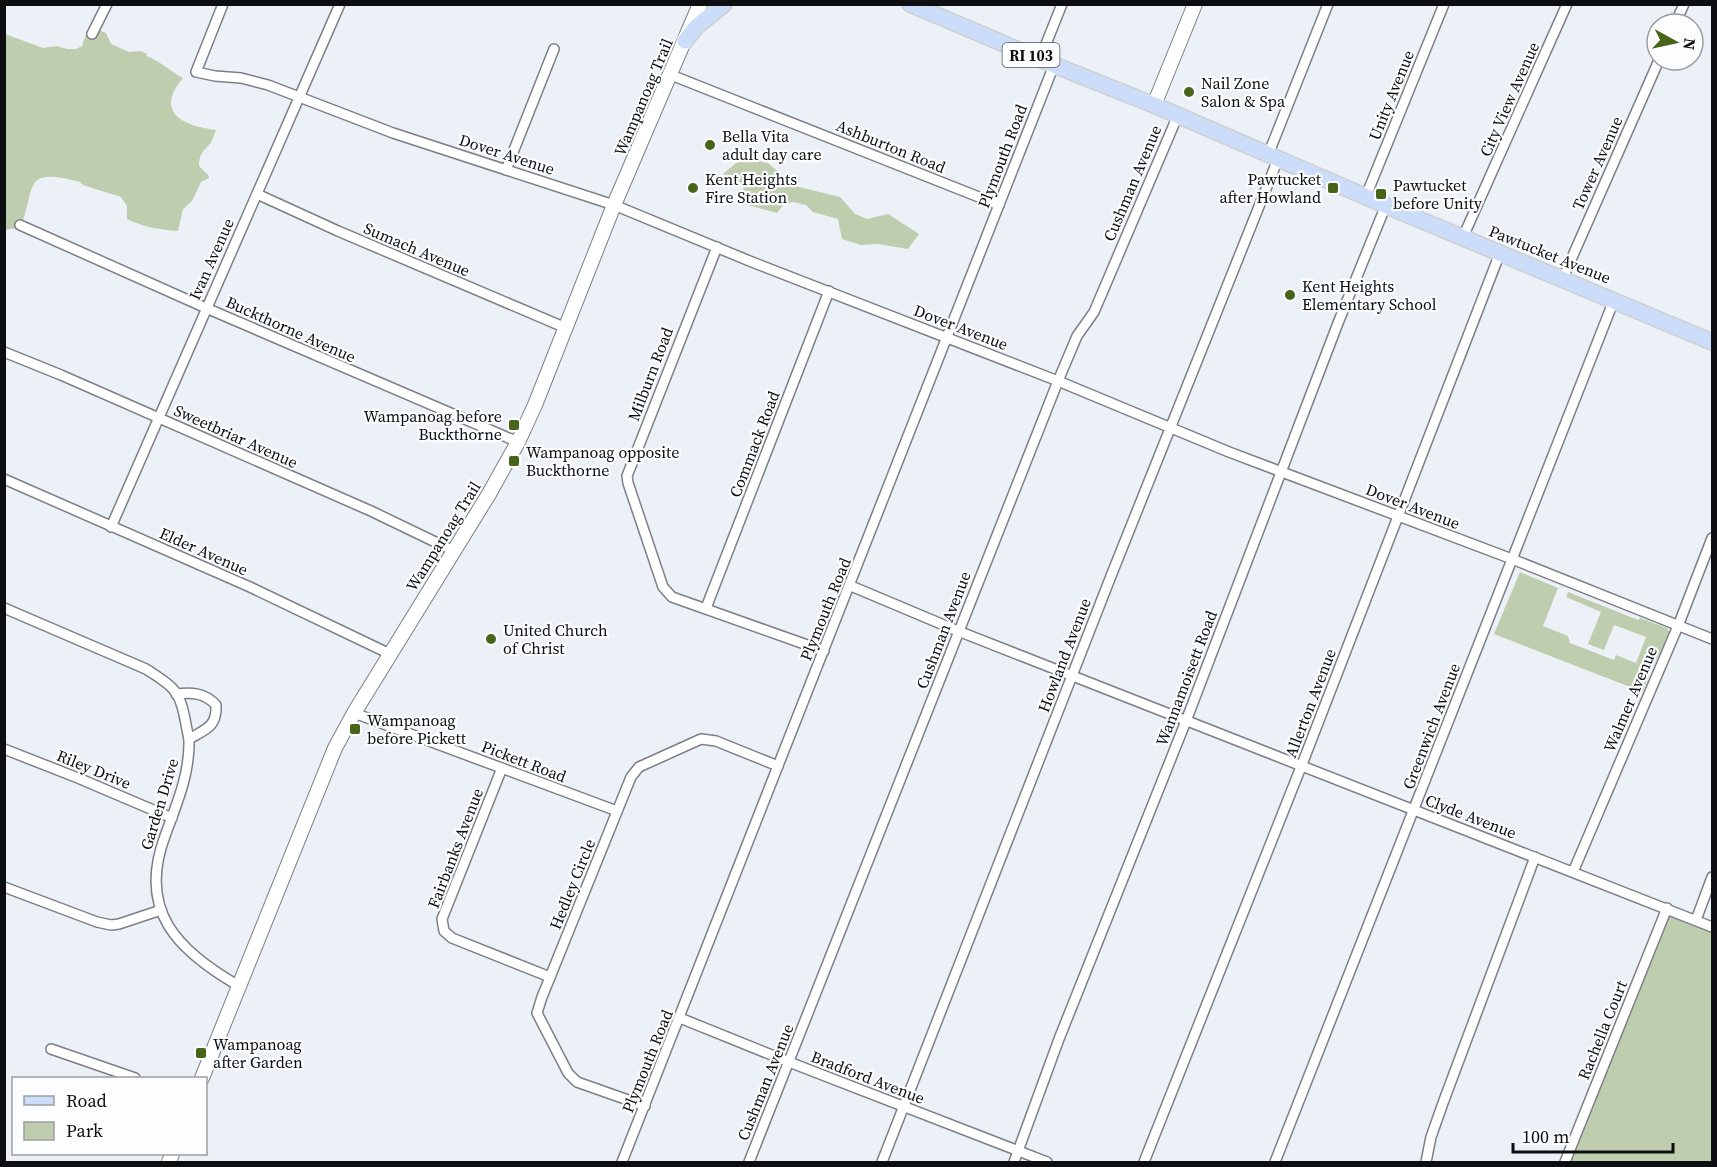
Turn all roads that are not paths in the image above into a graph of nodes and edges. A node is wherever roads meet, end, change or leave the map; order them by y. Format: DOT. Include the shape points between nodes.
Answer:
graph roads {
  1 [pos="106,4"];
  2 [pos="223,4"];
  3 [pos="340,4"];
  4 [pos="700,4"];
  5 [pos="724,4"];
  6 [pos="1062,4"];
  7 [pos="1195,4"];
  8 [pos="1328,4"];
  9 [pos="1444,4"];
  10 [pos="1567,4"];
  11 [pos="918,6"];
  12 [pos="92,34"];
  13 [pos="685,41"];
  14 [pos="555,49"];
  15 [pos="1047,62"];
  16 [pos="1654,72"];
  17 [pos="671,75"];
  18 [pos="299,97"];
  19 [pos="1154,105"];
  20 [pos="1178,115"];
  21 [pos="1273,157"];
  22 [pos="506,170"];
  23 [pos="257,194"];
  24 [pos="1366,196"];
  25 [pos="614,204"];
  26 [pos="999,205"];
  27 [pos="1386,205"];
  28 [pos="20,225"];
  29 [pos="1463,237"];
  30 [pos="717,248"];
  31 [pos="1500,253"];
  32 [pos="1563,278"];
  33 [pos="829,291"];
  34 [pos="1614,300"];
  35 [pos="206,308"];
  36 [pos="566,328"];
  37 [pos="948,337"];
  38 [pos="1713,342"];
  39 [pos="4,352"];
  40 [pos="1058,381"];
  41 [pos="158,418"];
  42 [pos="1170,427"];
  43 [pos="518,442"];
  44 [pos="1282,472"];
  45 [pos="4,479"];
  46 [pos="1398,517"];
  47 [pos="111,527"];
  48 [pos="1713,538"];
  49 [pos="454,551"];
  50 [pos="1512,559"];
  51 [pos="851,586"];
  52 [pos="4,608"];
  53 [pos="706,608"];
  54 [pos="1678,626"];
  55 [pos="958,632"];
  56 [pos="1713,639"];
  57 [pos="824,651"];
  58 [pos="390,654"];
  59 [pos="1073,675"];
  60 [pos="176,694"];
  61 [pos="354,713"];
  62 [pos="1186,721"];
  63 [pos="189,739"];
  64 [pos="4,749"];
  65 [pos="778,766"];
  66 [pos="1301,767"];
  67 [pos="502,768"];
  68 [pos="1414,810"];
  69 [pos="617,811"];
  70 [pos="172,818"];
  71 [pos="1535,857"];
  72 [pos="1573,872"];
  73 [pos="1713,877"];
  74 [pos="4,887"];
  75 [pos="1666,908"];
  76 [pos="160,910"];
  77 [pos="1696,920"];
  78 [pos="1713,927"];
  79 [pos="550,977"];
  80 [pos="239,986"];
  81 [pos="680,1018"];
  82 [pos="51,1049"];
  83 [pos="789,1062"];
  84 [pos="132,1077"];
  85 [pos="202,1077"];
  86 [pos="645,1106"];
  87 [pos="904,1106"];
  88 [pos="1019,1151"];
  89 [pos="622,1162"];
  90 [pos="749,1162"];
  91 [pos="882,1162"];
  92 [pos="1014,1162"];
  93 [pos="1047,1162"];
  94 [pos="1144,1162"];
  95 [pos="1275,1162"];
  96 [pos="1426,1162"];
  97 [pos="1565,1162"];
  1 -- 12 [label="street"];
  2 -- 18 [label="street, Dover Avenue" via="196,72 255,81"];
  3 -- 18 [label="street, Ivan Avenue"];
  4 -- 13 [label="main road, Wampanoag Trail"];
  5 -- 13 [label="main road"];
  6 -- 15 [label="street, Plymouth Road"];
  7 -- 19 [label="main road"];
  8 -- 21 [label="street, Howland Avenue"];
  9 -- 24 [label="street, Unity Avenue"];
  10 -- 29 [label="street, City View Avenue"];
  11 -- 15 [label="main road, Pawtucket Avenue / RI 103"];
  13 -- 17 [label="main road, Wampanoag Trail"];
  14 -- 22 [label="street"];
  15 -- 19 [label="main road, Pawtucket Avenue / RI 103"];
  15 -- 26 [label="street, Plymouth Road"];
  16 -- 32 [label="street, Tower Avenue"];
  17 -- 25 [label="main road, Wampanoag Trail"];
  17 -- 26 [label="street, Ashburton Road"];
  18 -- 22 [label="street, Dover Avenue"];
  18 -- 23 [label="street, Ivan Avenue"];
  19 -- 20 [label="main road, Pawtucket Avenue / RI 103"];
  20 -- 21 [label="main road, Pawtucket Avenue / RI 103"];
  20 -- 40 [label="street, Cushman Avenue" via="1094,312 1077,336"];
  21 -- 24 [label="main road, Pawtucket Avenue / RI 103"];
  21 -- 42 [label="street, Howland Avenue"];
  22 -- 25 [label="street, Dover Avenue"];
  23 -- 35 [label="street, Ivan Avenue"];
  23 -- 36 [label="street, Sumach Avenue"];
  24 -- 27 [label="main road, Pawtucket Avenue / RI 103"];
  25 -- 30 [label="street, Dover Avenue"];
  25 -- 36 [label="main road, Wampanoag Trail"];
  26 -- 37 [label="street, Plymouth Road"];
  27 -- 29 [label="main road, Pawtucket Avenue / RI 103"];
  27 -- 44 [label="street, Wannamoisett Road"];
  28 -- 35 [label="street, Buckthorne Avenue"];
  29 -- 31 [label="main road, Pawtucket Avenue / RI 103"];
  30 -- 33 [label="street, Dover Avenue"];
  30 -- 53 [label="street, Milburn Road" via="627,476 663,587 672,597"];
  31 -- 32 [label="main road, Pawtucket Avenue / RI 103"];
  31 -- 46 [label="street, Allerton Avenue"];
  32 -- 34 [label="main road, Pawtucket Avenue / RI 103"];
  33 -- 37 [label="street, Dover Avenue"];
  33 -- 53 [label="street, Commack Road"];
  34 -- 38 [label="main road, Pawtucket Avenue / RI 103"];
  34 -- 50 [label="street, Greenwich Avenue"];
  35 -- 41 [label="street, Ivan Avenue"];
  35 -- 43 [label="street, Buckthorne Avenue"];
  36 -- 43 [label="main road, Wampanoag Trail"];
  37 -- 40 [label="street, Dover Avenue"];
  37 -- 51 [label="street, Plymouth Road"];
  39 -- 41 [label="street, Sweetbriar Avenue"];
  40 -- 42 [label="street, Dover Avenue"];
  40 -- 55 [label="street, Cushman Avenue"];
  41 -- 47 [label="street, Ivan Avenue"];
  41 -- 49 [label="street, Sweetbriar Avenue"];
  42 -- 44 [label="street, Dover Avenue"];
  42 -- 59 [label="street, Howland Avenue"];
  43 -- 49 [label="main road, Wampanoag Trail"];
  44 -- 46 [label="street, Dover Avenue"];
  44 -- 62 [label="street, Wannamoisett Road"];
  45 -- 47 [label="street, Elder Avenue"];
  46 -- 50 [label="street, Dover Avenue"];
  46 -- 66 [label="street, Allerton Avenue"];
  47 -- 58 [label="street, Elder Avenue"];
  48 -- 54 [label="street, Walmer Avenue"];
  49 -- 58 [label="main road, Wampanoag Trail"];
  50 -- 54 [label="street, Dover Avenue"];
  50 -- 68 [label="street, Greenwich Avenue"];
  51 -- 55 [label="street, Clyde Avenue"];
  51 -- 57 [label="street, Plymouth Road"];
  52 -- 60 [label="street" via="146,669"];
  53 -- 57 [label="street, Milburn Road"];
  54 -- 56 [label="street, Dover Avenue"];
  54 -- 72 [label="street, Walmer Avenue"];
  55 -- 59 [label="street, Clyde Avenue"];
  55 -- 83 [label="street, Cushman Avenue"];
  57 -- 65 [label="street, Plymouth Road"];
  58 -- 61 [label="main road, Wampanoag Trail"];
  59 -- 62 [label="street, Clyde Avenue"];
  59 -- 87 [label="street, Howland Avenue"];
  60 -- 63 [label="street, Garden Drive"];
  60 -- 63 [label="street, Garden Drive" via="207,695 216,705 217,716 212,726"];
  61 -- 67 [label="street, Pickett Road"];
  61 -- 80 [label="main road, Wampanoag Trail" via="318,787"];
  62 -- 66 [label="street, Clyde Avenue"];
  62 -- 88 [label="street, Wannamoisett Road" via="1059,1039"];
  63 -- 70 [label="street, Garden Drive" via="189,759"];
  64 -- 70 [label="street, Riley Drive"];
  65 -- 69 [label="street, Hedley Circle" via="716,741 701,739 639,767"];
  65 -- 81 [label="street, Plymouth Road"];
  66 -- 68 [label="street, Clyde Avenue"];
  66 -- 94 [label="street, Allerton Avenue"];
  67 -- 69 [label="street, Pickett Road"];
  67 -- 79 [label="street, Fairbanks Avenue" via="442,919 444,931 452,938"];
  68 -- 71 [label="street, Clyde Avenue"];
  68 -- 95 [label="street, Greenwich Avenue"];
  69 -- 79 [label="street, Hedley Circle"];
  70 -- 76 [label="street, Garden Drive" via="157,862"];
  71 -- 72 [label="street, Clyde Avenue"];
  71 -- 96 [label="street" via="1443,1103"];
  72 -- 75 [label="street, Clyde Avenue"];
  73 -- 77 [label="street"];
  74 -- 76 [label="street" via="111,925"];
  75 -- 77 [label="street, Clyde Avenue"];
  75 -- 97 [label="street, Rachella Court"];
  76 -- 80 [label="street, Garden Drive" via="185,949"];
  77 -- 78 [label="street, Clyde Avenue"];
  79 -- 86 [label="street, Hedley Circle" via="537,1012 568,1073 578,1082"];
  80 -- 85 [label="main road, Wampanoag Trail"];
  81 -- 83 [label="street, Bradford Avenue"];
  81 -- 86 [label="street, Plymouth Road"];
  82 -- 84 [label="street"];
  83 -- 87 [label="street, Bradford Avenue"];
  83 -- 90 [label="street, Cushman Avenue"];
  86 -- 89 [label="street, Plymouth Road"];
  87 -- 88 [label="street, Bradford Avenue"];
  87 -- 91 [label="street, Howland Avenue"];
  88 -- 92 [label="street, Wannamoisett Road"];
  88 -- 93 [label="street, Bradford Avenue"];
}
